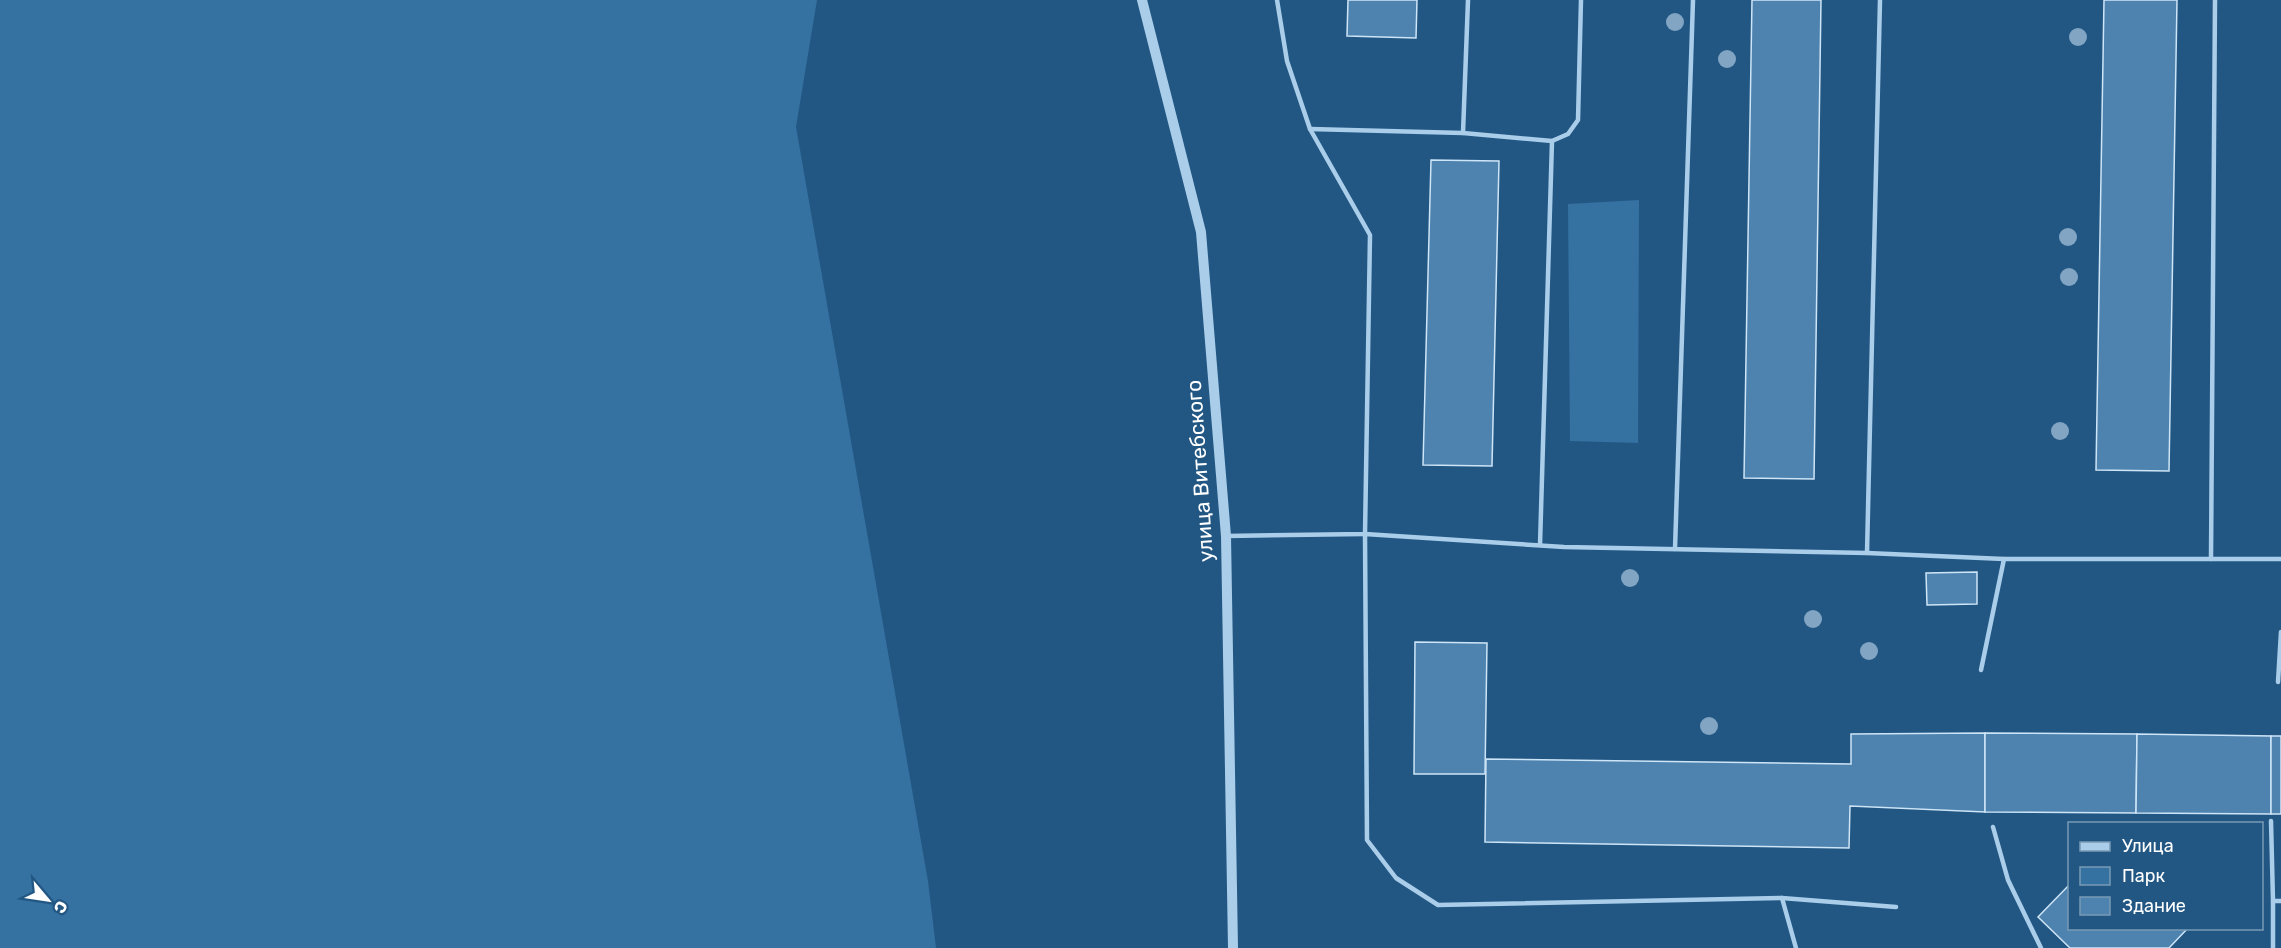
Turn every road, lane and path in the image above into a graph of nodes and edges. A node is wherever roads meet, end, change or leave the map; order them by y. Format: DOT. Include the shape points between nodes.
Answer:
graph roads {
  1 [pos="1142,0"];
  2 [pos="1277,0"];
  3 [pos="1468,0"];
  4 [pos="1581,0"];
  5 [pos="1693,0"];
  6 [pos="1880,0"];
  7 [pos="2215,0"];
  8 [pos="1310,129"];
  9 [pos="1463,134"];
  10 [pos="1552,141"];
  11 [pos="1365,534"];
  12 [pos="1226,536"];
  13 [pos="1539,545"];
  14 [pos="1675,549"];
  15 [pos="1867,553"];
  16 [pos="2004,559"];
  17 [pos="2211,559"];
  18 [pos="2281,559"];
  19 [pos="2281,632"];
  20 [pos="1981,670"];
  21 [pos="2278,682"];
  22 [pos="2271,821"];
  23 [pos="1993,827"];
  24 [pos="1782,898"];
  25 [pos="2273,901"];
  26 [pos="2281,901"];
  27 [pos="1896,907"];
  28 [pos="1233,948"];
  29 [pos="1796,948"];
  30 [pos="2041,948"];
  31 [pos="2273,948"];
  1 -- 12 [label="street, улица Витебского" via="1201,232"];
  2 -- 8 [label="lane" via="1287,61"];
  3 -- 9 [label="lane"];
  4 -- 10 [label="lane" via="1578,120 1568,134"];
  5 -- 14 [label="lane"];
  6 -- 15 [label="lane"];
  7 -- 17 [label="lane"];
  8 -- 9 [label="lane"];
  8 -- 11 [label="lane" via="1370,235"];
  9 -- 10 [label="lane"];
  10 -- 13 [label="lane"];
  11 -- 12 [label="lane"];
  11 -- 13 [label="lane"];
  11 -- 24 [label="lane" via="1367,840 1396,878 1438,905"];
  12 -- 28 [label="street, улица Витебского"];
  13 -- 14 [label="lane"];
  14 -- 15 [label="lane"];
  15 -- 16 [label="lane"];
  16 -- 17 [label="lane"];
  16 -- 20 [label="lane"];
  17 -- 18 [label="lane"];
  19 -- 21 [label="lane"];
  22 -- 25 [label="lane"];
  23 -- 30 [label="lane" via="2008,880"];
  24 -- 27 [label="lane"];
  24 -- 29 [label="lane"];
  25 -- 26 [label="lane"];
  25 -- 31 [label="lane"];
}
